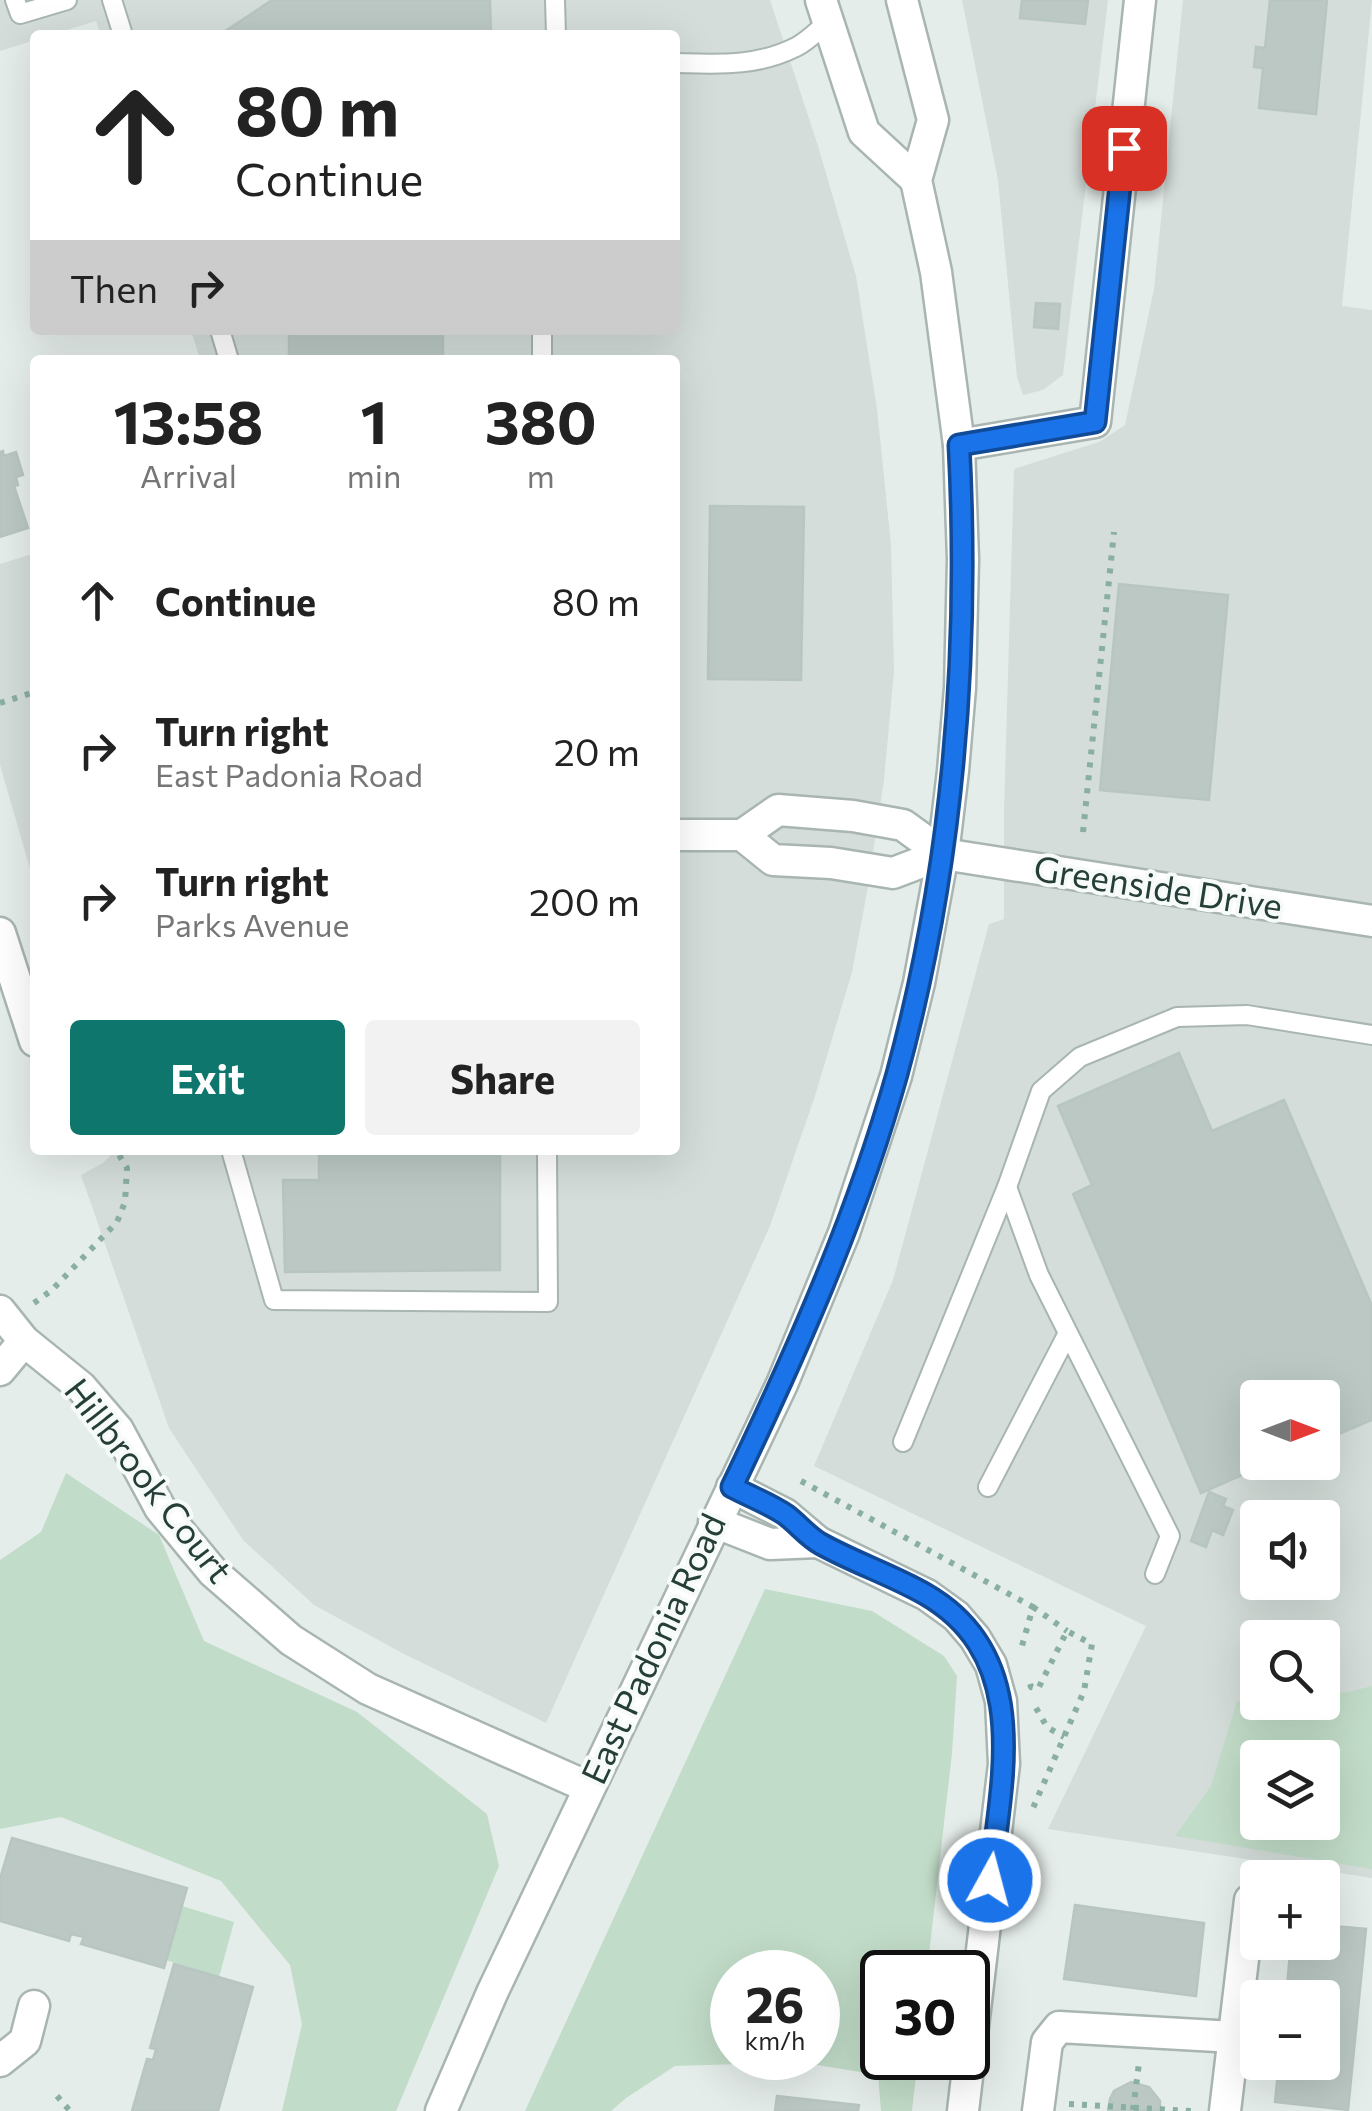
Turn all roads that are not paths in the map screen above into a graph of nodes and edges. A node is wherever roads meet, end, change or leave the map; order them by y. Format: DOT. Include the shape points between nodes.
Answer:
graph roads {
  1 [pos="15,0"];
  2 [pos="67,0"];
  3 [pos="112,0"];
  4 [pos="555,0"];
  5 [pos="902,0"];
  6 [pos="1140,0"];
  7 [pos="825,11"];
  8 [pos="122,30"];
  9 [pos="556,30"];
  10 [pos="680,63"];
  11 [pos="916,180"];
  12 [pos="959,445"];
  13 [pos="680,835"];
  14 [pos="742,835"];
  15 [pos="943,854"];
  16 [pos="1372,921"];
  17 [pos="0,933"];
  18 [pos="30,1026"];
  19 [pos="1372,1036"];
  20 [pos="232,1155"];
  21 [pos="547,1155"];
  22 [pos="1007,1187"];
  23 [pos="11,1324"];
  24 [pos="1068,1335"];
  25 [pos="0,1370"];
  26 [pos="903,1442"];
  27 [pos="732,1487"];
  28 [pos="988,1487"];
  29 [pos="714,1522"];
  30 [pos="818,1542"];
  31 [pos="1156,1574"];
  32 [pos="588,1787"];
  33 [pos="1243,1960"];
  34 [pos="34,2006"];
  35 [pos="1234,2037"];
  36 [pos="0,2061"];
  37 [pos="1050,2108"];
  38 [pos="441,2111"];
  39 [pos="962,2111"];
  40 [pos="1225,2111"];
  1 -- 2 [label="lane" via="20,14"];
  3 -- 8 [label="lane"];
  4 -- 9 [label="lane"];
  5 -- 11 [label="street, East Padonia Road" via="932,120"];
  6 -- 12 [label="street" via="1095,422"];
  7 -- 10 [label="lane" via="800,44 764,59 729,66"];
  7 -- 11 [label="street" via="864,132"];
  11 -- 12 [label="street, East Padonia Road" via="936,272"];
  12 -- 15 [label="street, East Padonia Road" via="960,671"];
  13 -- 14 [label="street"];
  14 -- 15 [label="street" via="773,860 893,872"];
  14 -- 15 [label="street" via="778,810 854,816 904,825"];
  15 -- 16 [label="street, Greenside Drive"];
  15 -- 27 [label="street, East Padonia Road" via="920,983 867,1168 782,1384"];
  17 -- 18 [label="street"];
  19 -- 22 [label="lane" via="1247,1016 1177,1017 1080,1057 1041,1092"];
  20 -- 21 [label="lane" via="274,1300 548,1302"];
  22 -- 24 [label="lane"];
  22 -- 26 [label="lane"];
  23 -- 25 [label="street"];
  23 -- 32 [label="street, Hillbrook Court" via="118,1430 160,1508 213,1572 291,1640 368,1688"];
  24 -- 28 [label="lane"];
  24 -- 31 [label="lane" via="1170,1536"];
  27 -- 29 [label="street, East Padonia Road"];
  27 -- 30 [label="street" via="784,1514"];
  29 -- 30 [label="street" via="770,1544"];
  29 -- 32 [label="street, East Padonia Road"];
  30 -- 39 [label="street" via="956,1616 991,1665 1001,1701 1004,1764"];
  32 -- 38 [label="street, East Padonia Road"];
  33 -- 35 [label="street"];
  34 -- 36 [label="street" via="25,2041"];
  35 -- 37 [label="street" via="1058,2027 1047,2042"];
  35 -- 40 [label="street"];
}
